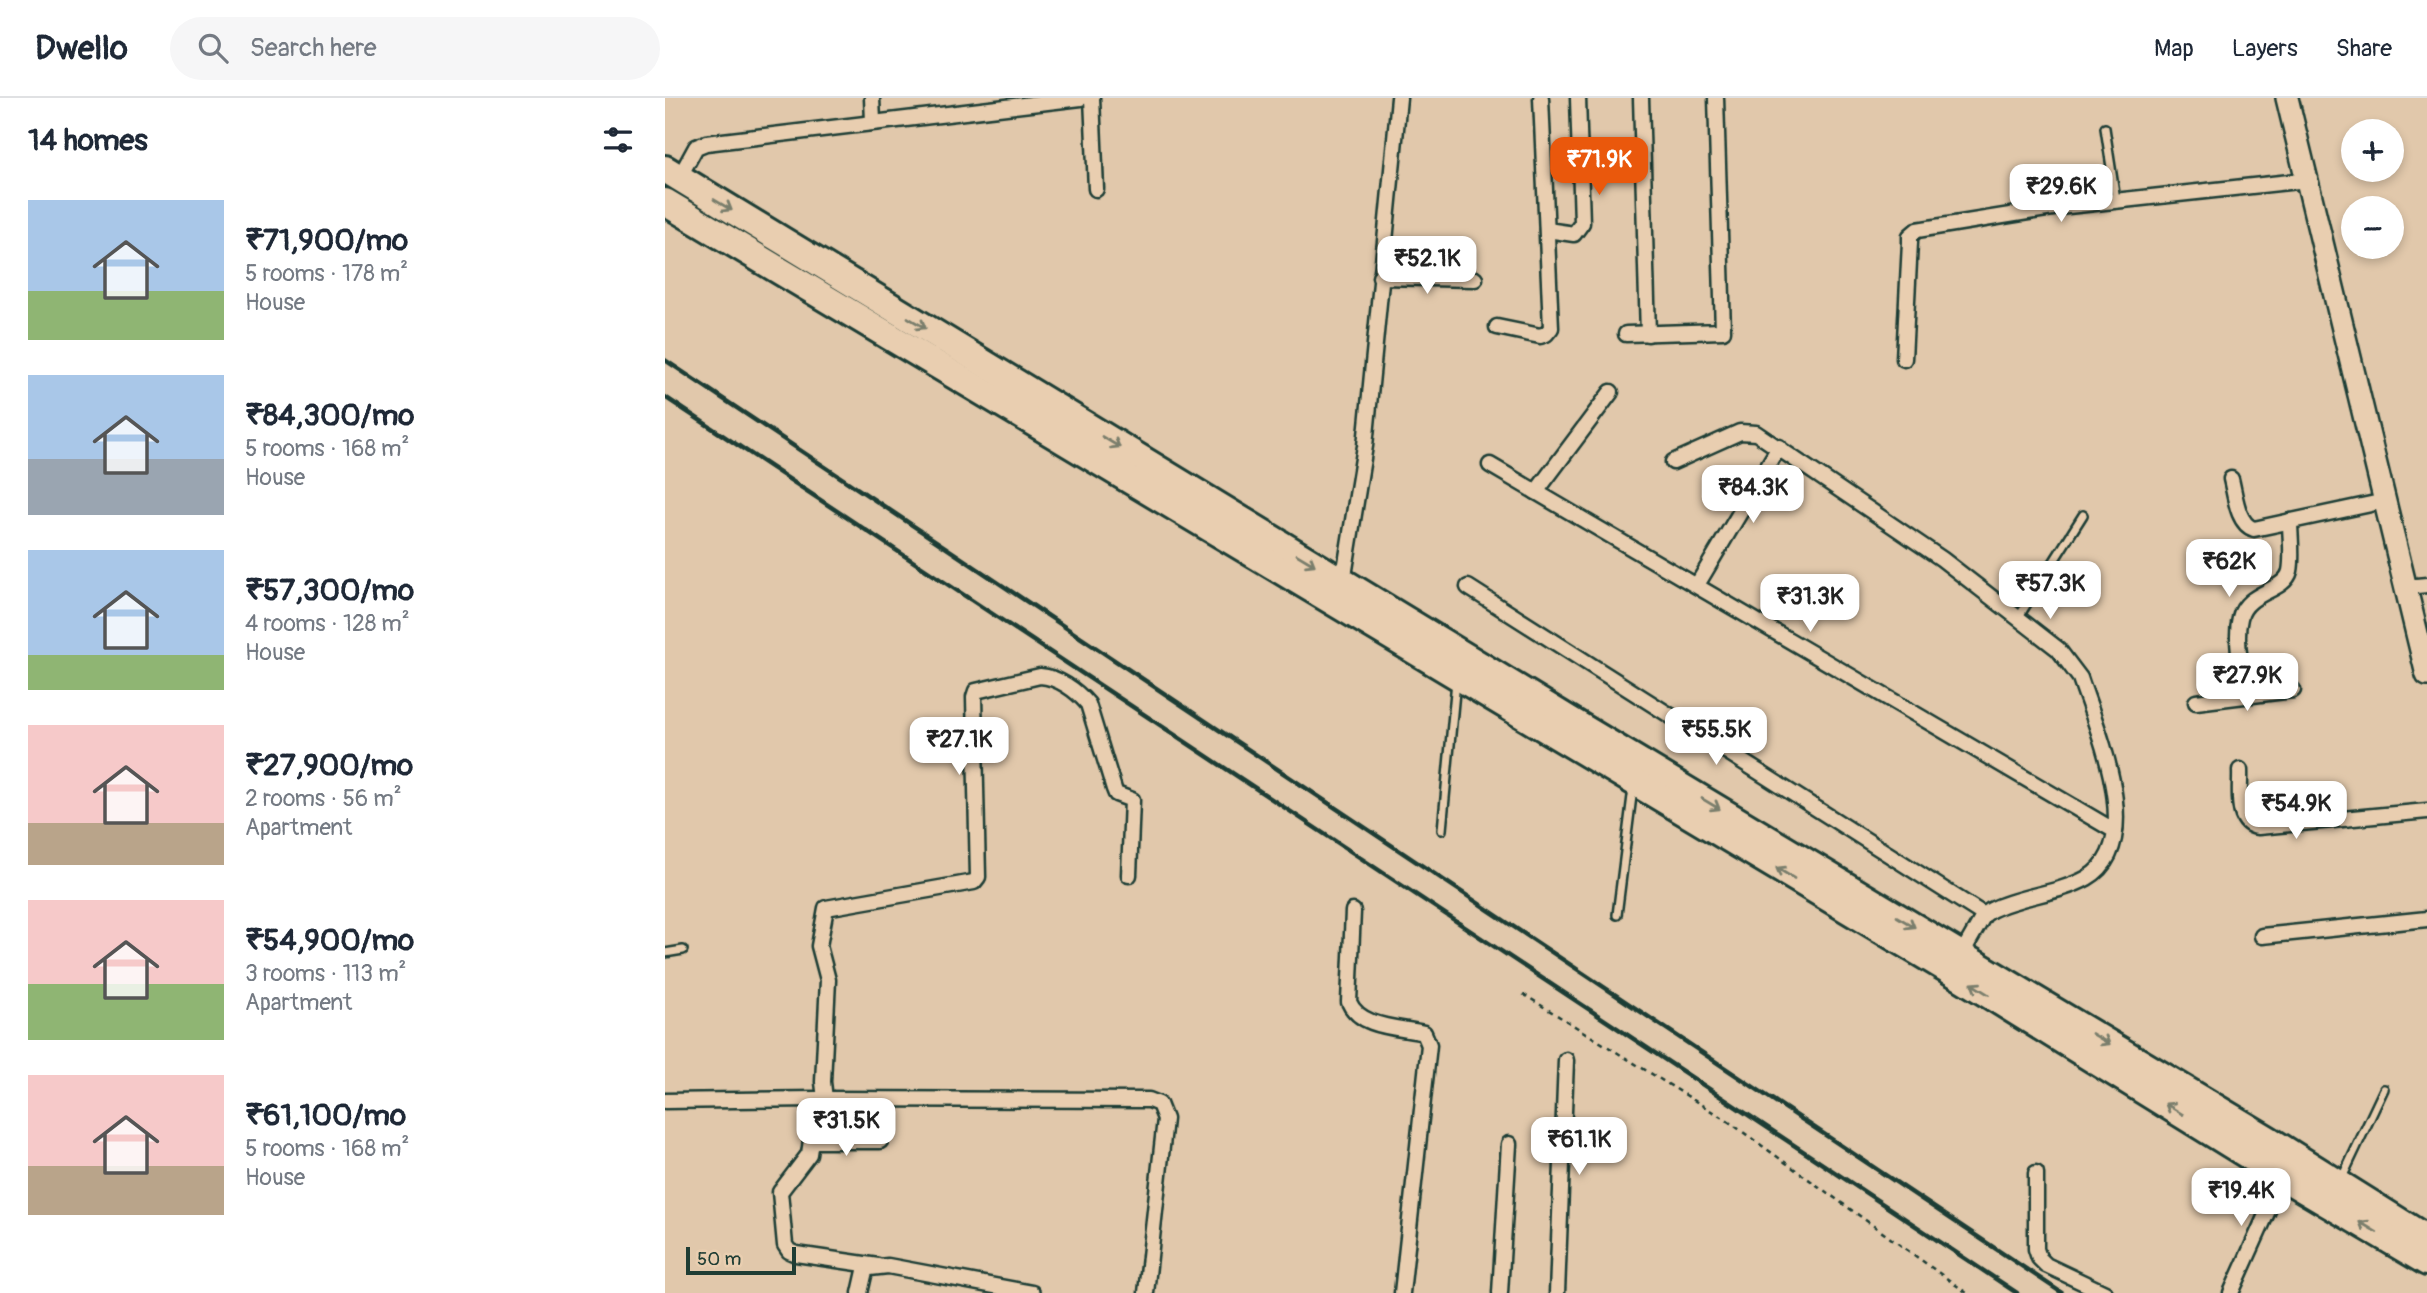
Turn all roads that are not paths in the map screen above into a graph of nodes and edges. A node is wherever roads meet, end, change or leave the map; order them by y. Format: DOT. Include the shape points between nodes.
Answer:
graph roads {
  1 [pos="872,98"];
  2 [pos="1081,98"];
  3 [pos="1092,98"];
  4 [pos="1399,98"];
  5 [pos="1541,98"];
  6 [pos="1578,98"];
  7 [pos="1641,98"];
  8 [pos="1716,98"];
  9 [pos="2287,98"];
  10 [pos="992,104"];
  11 [pos="873,121"];
  12 [pos="2105,128"];
  13 [pos="672,173"];
  14 [pos="2307,180"];
  15 [pos="1096,189"];
  16 [pos="2116,201"];
  17 [pos="665,202"];
  18 [pos="1547,230"];
  19 [pos="1380,278"];
  20 [pos="1475,279"];
  21 [pos="1497,327"];
  22 [pos="1626,334"];
  23 [pos="1648,334"];
  24 [pos="1904,359"];
  25 [pos="1611,391"];
  26 [pos="1779,447"];
  27 [pos="1673,462"];
  28 [pos="1490,465"];
  29 [pos="2231,479"];
  30 [pos="1536,492"];
  31 [pos="2385,501"];
  32 [pos="2083,515"];
  33 [pos="2290,521"];
  34 [pos="1343,582"];
  35 [pos="1697,584"];
  36 [pos="2416,586"];
  37 [pos="1468,587"];
  38 [pos="2018,618"];
  39 [pos="2427,675"];
  40 [pos="1456,677"];
  41 [pos="2293,690"];
  42 [pos="2245,695"];
  43 [pos="2196,702"];
  44 [pos="2240,771"];
  45 [pos="1634,783"];
  46 [pos="2427,811"];
  47 [pos="1442,830"];
  48 [pos="2115,831"];
  49 [pos="1129,875"];
  50 [pos="1353,911"];
  51 [pos="1617,915"];
  52 [pos="1984,915"];
  53 [pos="2427,919"];
  54 [pos="2262,936"];
  55 [pos="683,950"];
  56 [pos="665,953"];
  57 [pos="1961,955"];
  58 [pos="1566,1060"];
  59 [pos="2384,1089"];
  60 [pos="821,1099"];
  61 [pos="665,1101"];
  62 [pos="811,1141"];
  63 [pos="880,1141"];
  64 [pos="1509,1144"];
  65 [pos="2036,1173"];
  66 [pos="2283,1177"];
  67 [pos="2339,1184"];
  68 [pos="2427,1239"];
  69 [pos="2427,1262"];
  70 [pos="878,1266"];
  71 [pos="860,1293"];
  72 [pos="1032,1293"];
  73 [pos="1146,1293"];
  74 [pos="1402,1293"];
  75 [pos="1500,1293"];
  76 [pos="1557,1293"];
  77 [pos="2105,1293"];
  78 [pos="2231,1293"];
  1 -- 11 [label="street"];
  2 -- 10 [label="street"];
  3 -- 15 [label="street"];
  4 -- 19 [label="street"];
  5 -- 18 [label="street"];
  6 -- 18 [label="street" via="1582,223 1574,234"];
  7 -- 23 [label="street"];
  8 -- 23 [label="street" via="1725,327 1721,333"];
  9 -- 14 [label="main road"];
  10 -- 11 [label="street"];
  11 -- 13 [label="street" via="706,142"];
  12 -- 16 [label="lane"];
  13 -- 34 [label="highway, one-way"];
  14 -- 16 [label="street"];
  14 -- 31 [label="main road"];
  16 -- 24 [label="street" via="1913,232"];
  17 -- 40 [label="highway"];
  18 -- 21 [label="street" via="1551,328 1540,336"];
  19 -- 20 [label="street"];
  19 -- 34 [label="street" via="1365,446"];
  22 -- 23 [label="street"];
  25 -- 30 [label="street"];
  26 -- 27 [label="street" via="1756,433 1740,432"];
  26 -- 35 [label="street"];
  26 -- 38 [label="street" via="1942,559"];
  28 -- 30 [label="street"];
  29 -- 33 [label="street" via="2247,527"];
  30 -- 35 [label="street"];
  31 -- 33 [label="street"];
  31 -- 36 [label="main road"];
  32 -- 38 [label="lane"];
  33 -- 42 [label="street" via="2286,579 2254,598 2240,618"];
  34 -- 57 [label="highway, one-way"];
  35 -- 48 [label="street"];
  36 -- 39 [label="main road"];
  37 -- 52 [label="street"];
  38 -- 48 [label="street" via="2058,649 2080,678 2113,780"];
  40 -- 45 [label="highway"];
  40 -- 47 [label="lane"];
  41 -- 42 [label="street"];
  42 -- 43 [label="street"];
  44 -- 46 [label="street" via="2241,811 2249,826"];
  45 -- 51 [label="lane"];
  66 -- 45 [label="highway, one-way" via="1954,973"];
  48 -- 52 [label="street" via="2106,860 2088,877 2001,905"];
  49 -- 60 [label="street" via="1132,800 1116,794 1088,704 1050,677 976,691 978,877 974,882 826,908 819,946 828,980"];
  50 -- 74 [label="street" via="1349,1002 1353,1012 1362,1019 1424,1033 1429,1045"];
  52 -- 57 [label="street"];
  53 -- 54 [label="street"];
  55 -- 56 [label="lane"];
  57 -- 67 [label="highway, one-way"];
  58 -- 76 [label="street"];
  59 -- 67 [label="lane"];
  60 -- 61 [label="street"];
  60 -- 62 [label="street"];
  60 -- 73 [label="street" via="1149,1100 1159,1104 1165,1119"];
  62 -- 63 [label="street"];
  62 -- 70 [label="street" via="804,1163 780,1192 785,1245 796,1254"];
  64 -- 75 [label="street"];
  65 -- 77 [label="street" via="2039,1258"];
  69 -- 66 [label="highway, one-way"];
  66 -- 78 [label="street"];
  67 -- 68 [label="highway"];
  70 -- 71 [label="street" via="865,1271"];
  70 -- 72 [label="street"];
}
